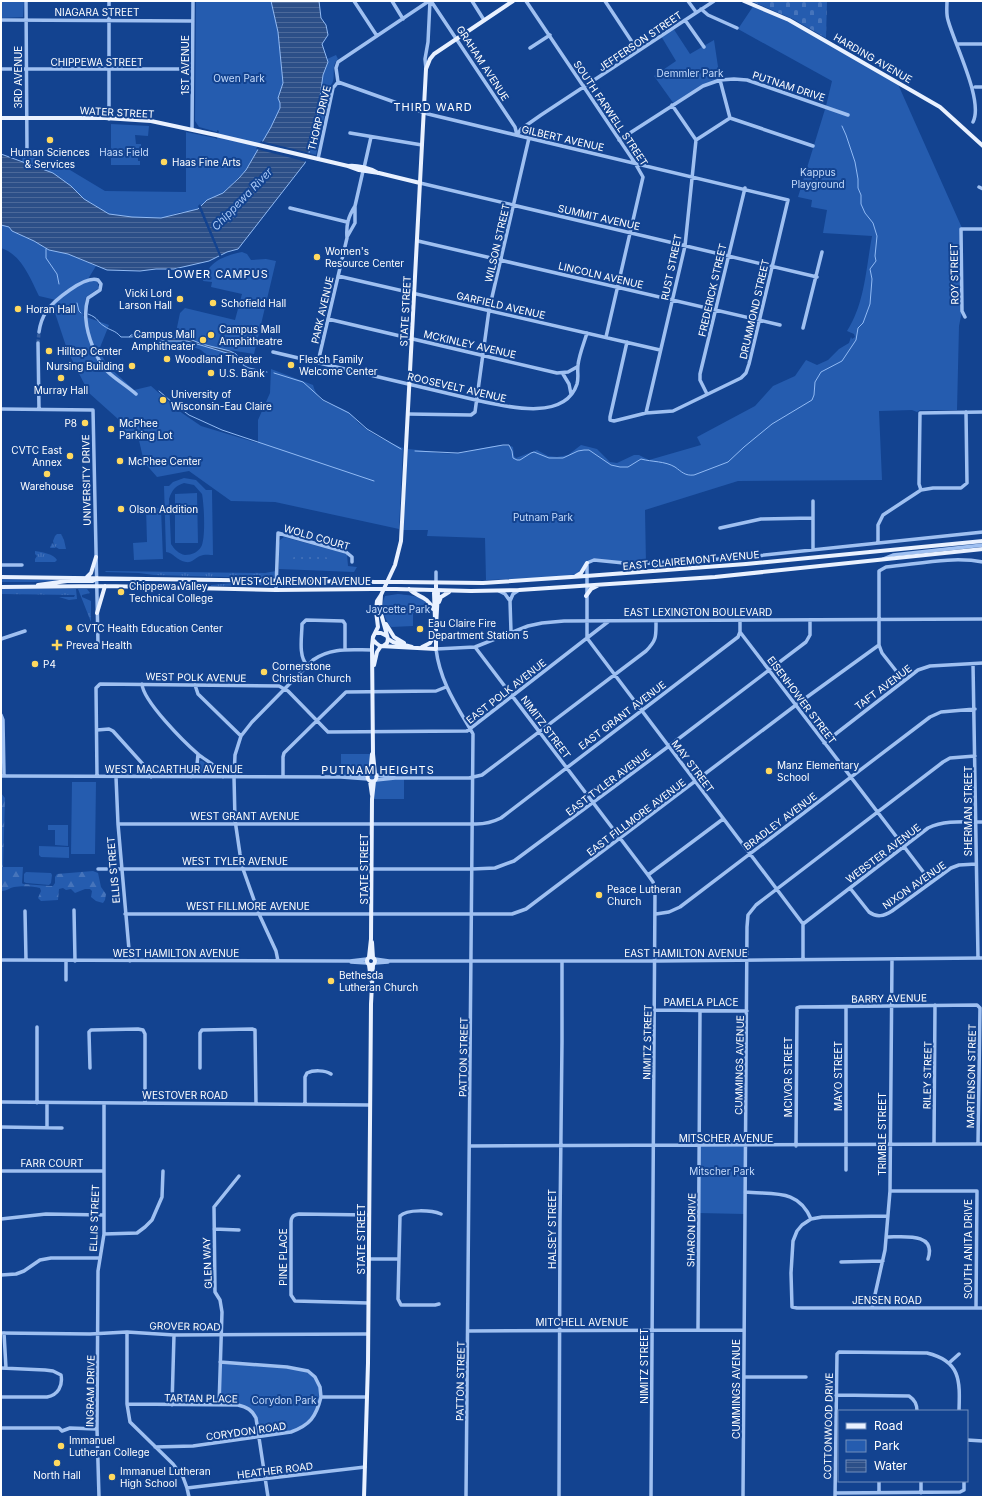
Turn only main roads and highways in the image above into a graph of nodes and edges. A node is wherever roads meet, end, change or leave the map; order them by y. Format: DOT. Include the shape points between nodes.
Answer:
graph roads {
  1 [pos="513,1"];
  2 [pos="744,1"];
  3 [pos="1,118"];
  4 [pos="983,146"];
  5 [pos="278,150"];
  6 [pos="420,183"];
  7 [pos="983,541"];
  8 [pos="983,549"];
  9 [pos="96,557"];
  10 [pos="587,563"];
  11 [pos="1,577"];
  12 [pos="574,577"];
  13 [pos="84,578"];
  14 [pos="97,578"];
  15 [pos="400,582"];
  16 [pos="436,582"];
  17 [pos="599,585"];
  18 [pos="1,586"];
  19 [pos="105,586"];
  20 [pos="32,587"];
  21 [pos="409,589"];
  22 [pos="436,590"];
  23 [pos="452,590"];
  24 [pos="381,595"];
  25 [pos="586,596"];
  26 [pos="438,604"];
  27 [pos="434,612"];
  28 [pos="97,613"];
  29 [pos="382,616"];
  30 [pos="436,626"];
  31 [pos="436,632"];
  32 [pos="376,633"];
  33 [pos="387,637"];
  34 [pos="373,639"];
  35 [pos="406,645"];
  36 [pos="382,646"];
  37 [pos="417,648"];
  38 [pos="436,649"];
  39 [pos="373,667"];
  40 [pos="364,1497"];
  1 -- 6 [label="main road, STATE STREET" via="432,56 426,68"];
  2 -- 4 [label="main road, HARDING AVENUE" via="789,20 940,107"];
  3 -- 5 [label="main road, WATER STREET" via="140,119"];
  5 -- 6 [label="main road, SUMMIT AVENUE"];
  6 -- 24 [label="main road, STATE STREET" via="401,541 395,565"];
  7 -- 12 [label="main road, EAST CLAIREMONT AVENUE" via="746,564"];
  8 -- 17 [label="main road, EAST CLAIREMONT AVENUE" via="715,577"];
  9 -- 13 [label="main road" via="91,573"];
  10 -- 12 [label="main road" via="581,573"];
  11 -- 13 [label="main road, WEST CLAIREMONT AVENUE"];
  12 -- 16 [label="main road, EAST CLAIREMONT AVENUE" via="482,583"];
  13 -- 14 [label="main road, WEST CLAIREMONT AVENUE"];
  14 -- 15 [label="main road, WEST CLAIREMONT AVENUE, bridge"];
  14 -- 20 [label="main road" via="93,581 50,583"];
  15 -- 16 [label="main road, EAST CLAIREMONT AVENUE"];
  16 -- 22 [label="main road, PATTON STREET"];
  17 -- 23 [label="main road, EAST CLAIREMONT AVENUE" via="519,590"];
  17 -- 25 [label="main road" via="591,589"];
  18 -- 20 [label="main road, WEST CLAIREMONT AVENUE"];
  19 -- 20 [label="main road, WEST CLAIREMONT AVENUE"];
  19 -- 21 [label="main road, WEST CLAIREMONT AVENUE, bridge" via="276,590"];
  19 -- 28 [label="main road"];
  21 -- 22 [label="main road, EAST CLAIREMONT AVENUE"];
  21 -- 27 [label="main road" via="428,600"];
  22 -- 23 [label="main road, EAST CLAIREMONT AVENUE"];
  22 -- 26 [label="main road, PATTON STREET"];
  22 -- 27 [label="main road, PATTON STREET"];
  23 -- 26 [label="main road" via="441,597"];
  24 -- 29 [label="main road, STATE STREET"];
  24 -- 32 [label="main road, STATE STREET" via="376,604"];
  26 -- 30 [label="main road, PATTON STREET"];
  27 -- 30 [label="main road, PATTON STREET"];
  29 -- 33 [label="main road, STATE STREET"];
  29 -- 35 [label="main road" via="393,635"];
  30 -- 31 [label="main road, PATTON STREET"];
  31 -- 37 [label="main road" via="430,643"];
  31 -- 38 [label="main road, PATTON STREET"];
  32 -- 33 [label="main road"];
  32 -- 34 [label="main road"];
  33 -- 35 [label="main road, EAST LEXINGTON BOULEVARD" via="393,642"];
  33 -- 36 [label="main road" via="387,643"];
  34 -- 36 [label="main road"];
  34 -- 39 [label="main road, STATE STREET"];
  35 -- 37 [label="main road, EAST LEXINGTON BOULEVARD"];
  36 -- 37 [label="main road, EAST LEXINGTON BOULEVARD"];
  36 -- 39 [label="main road, STATE STREET" via="377,652"];
  37 -- 38 [label="main road, EAST LEXINGTON BOULEVARD"];
  39 -- 40 [label="main road, STATE STREET" via="369,1259"];
}
